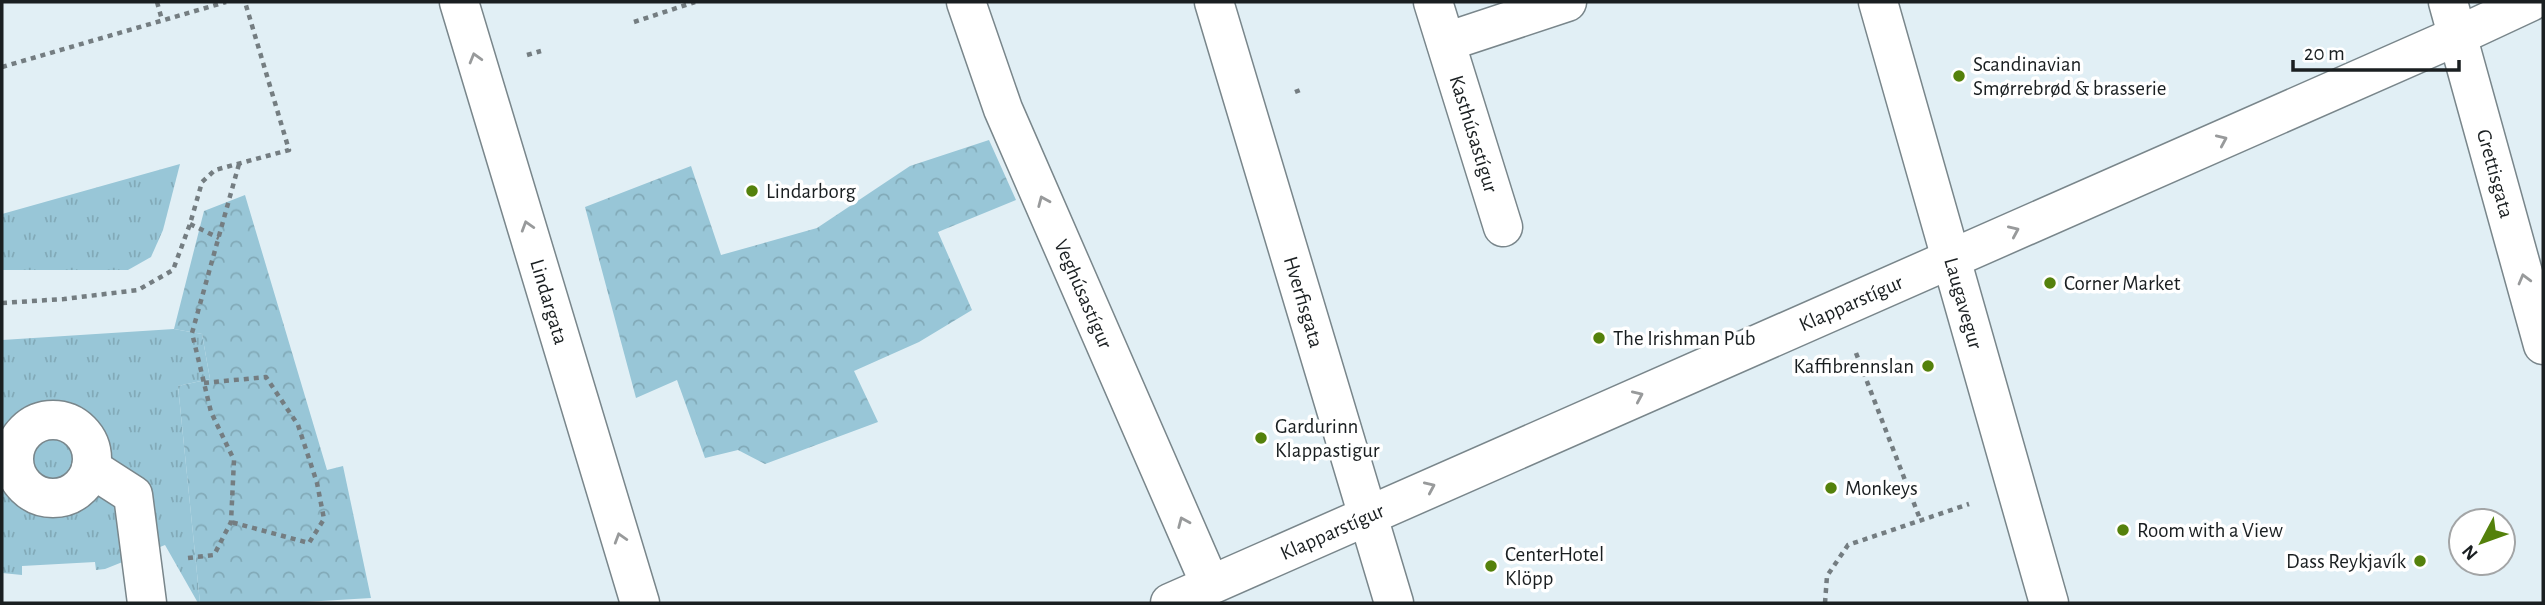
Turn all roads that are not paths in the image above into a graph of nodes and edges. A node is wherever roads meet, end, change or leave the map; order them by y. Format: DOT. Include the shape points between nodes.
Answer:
graph roads {
  1 [pos="459,2"];
  2 [pos="967,2"];
  3 [pos="1214,2"];
  4 [pos="1433,2"];
  5 [pos="1567,2"];
  6 [pos="1878,2"];
  7 [pos="2530,2"];
  8 [pos="2452,19"];
  9 [pos="1446,42"];
  10 [pos="1503,227"];
  11 [pos="1952,258"];
  12 [pos="2543,345"];
  13 [pos="8,465"];
  14 [pos="91,468"];
  15 [pos="1368,515"];
  16 [pos="1210,584"];
  17 [pos="147,603"];
  18 [pos="640,603"];
  19 [pos="1170,603"];
  20 [pos="1394,603"];
  21 [pos="2049,603"];
  18 -- 1 [label="street, Lindargata, one-way"];
  16 -- 2 [label="street, Veghúsastígur, one-way" via="1003,108"];
  3 -- 15 [label="street, Hverfisgata"];
  4 -- 9 [label="street, Kasthúsastígur"];
  5 -- 9 [label="street"];
  6 -- 11 [label="street, Laugavegur"];
  7 -- 8 [label="street, Klapparstígur"];
  11 -- 8 [label="street, Klapparstígur, one-way"];
  12 -- 8 [label="street, Grettisgata, one-way"];
  9 -- 10 [label="street, Kasthúsastígur"];
  15 -- 11 [label="street, Klapparstígur, one-way"];
  11 -- 21 [label="street, Laugavegur"];
  13 -- 14 [label="street" via="26,488 51,499 77,491"];
  13 -- 14 [label="street" via="29,428 55,420 80,430 92,454"];
  14 -- 17 [label="street" via="132,495"];
  15 -- 16 [label="street, Klapparstígur"];
  15 -- 20 [label="street, Hverfisgata"];
  16 -- 19 [label="street, Klapparstígur"];
}
